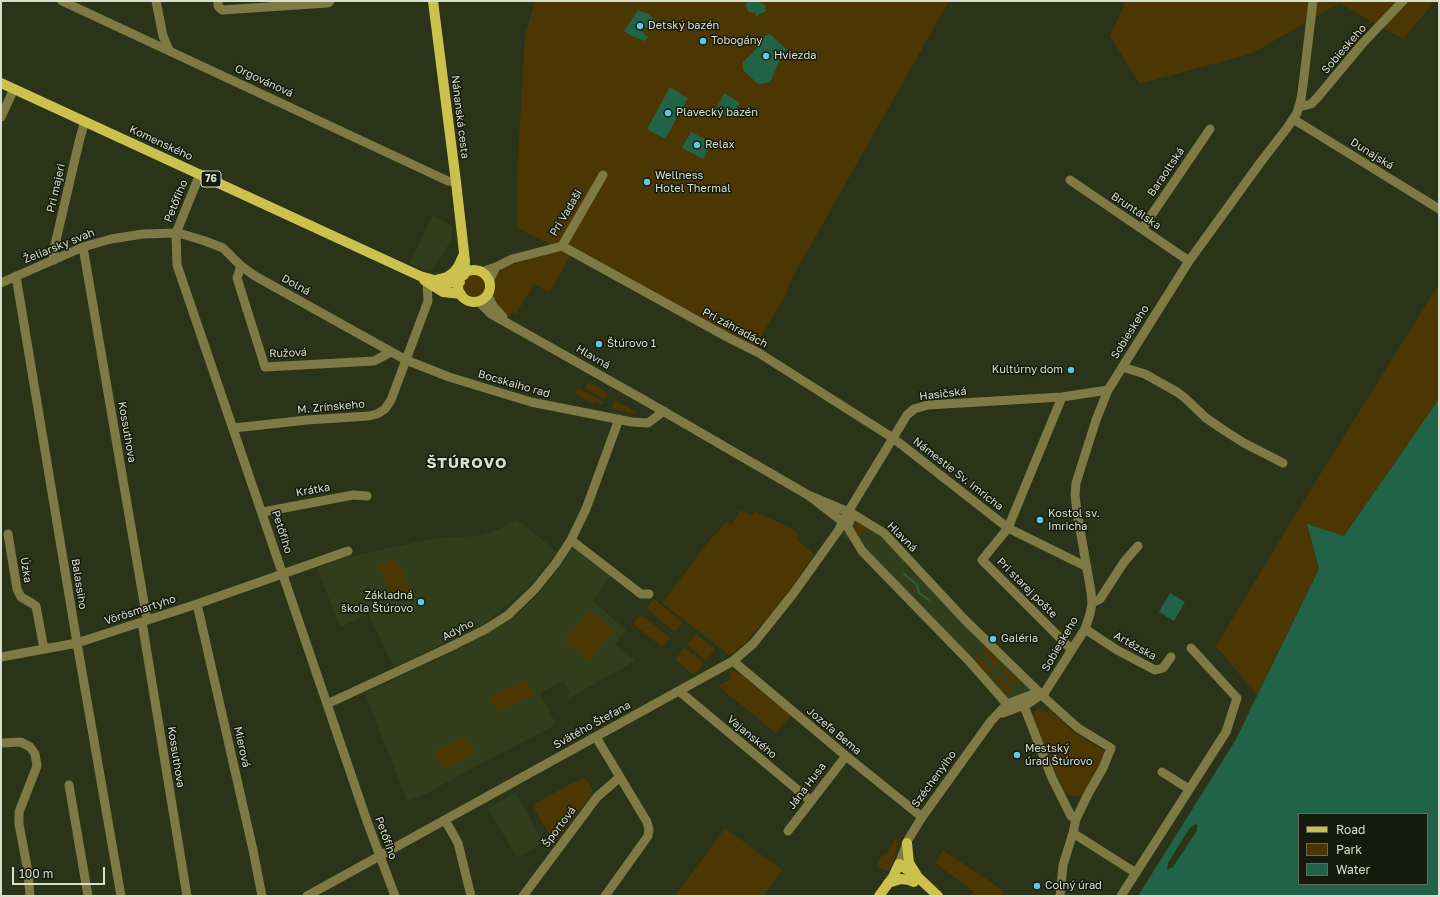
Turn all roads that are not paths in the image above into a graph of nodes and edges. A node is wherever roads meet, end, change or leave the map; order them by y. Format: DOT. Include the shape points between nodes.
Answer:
graph roads {
  1 [pos="62,1"];
  2 [pos="156,1"];
  3 [pos="218,1"];
  4 [pos="330,1"];
  5 [pos="433,1"];
  6 [pos="1313,1"];
  7 [pos="1403,1"];
  8 [pos="169,50"];
  9 [pos="1,83"];
  10 [pos="14,89"];
  11 [pos="1299,107"];
  12 [pos="1,117"];
  13 [pos="1293,119"];
  14 [pos="85,121"];
  15 [pos="1210,129"];
  16 [pos="200,174"];
  17 [pos="602,175"];
  18 [pos="1070,180"];
  19 [pos="456,182"];
  20 [pos="1439,209"];
  21 [pos="1142,229"];
  22 [pos="176,233"];
  23 [pos="462,236"];
  24 [pos="562,246"];
  25 [pos="83,247"];
  26 [pos="464,254"];
  27 [pos="54,260"];
  28 [pos="1188,261"];
  29 [pos="241,266"];
  30 [pos="496,267"];
  31 [pos="479,272"];
  32 [pos="16,276"];
  33 [pos="462,278"];
  34 [pos="427,280"];
  35 [pos="489,281"];
  36 [pos="1,282"];
  37 [pos="443,292"];
  38 [pos="461,294"];
  39 [pos="488,295"];
  40 [pos="428,302"];
  41 [pos="478,302"];
  42 [pos="510,324"];
  43 [pos="392,352"];
  44 [pos="406,360"];
  45 [pos="1122,367"];
  46 [pos="1108,390"];
  47 [pos="1062,397"];
  48 [pos="664,411"];
  49 [pos="619,419"];
  50 [pos="234,428"];
  51 [pos="893,438"];
  52 [pos="1283,463"];
  53 [pos="808,495"];
  54 [pos="367,496"];
  55 [pos="263,512"];
  56 [pos="851,513"];
  57 [pos="845,524"];
  58 [pos="1008,528"];
  59 [pos="8,534"];
  60 [pos="571,540"];
  61 [pos="1138,546"];
  62 [pos="348,551"];
  63 [pos="1087,567"];
  64 [pos="283,573"];
  65 [pos="649,594"];
  66 [pos="1092,603"];
  67 [pos="197,604"];
  68 [pos="145,621"];
  69 [pos="1085,629"];
  70 [pos="77,643"];
  71 [pos="1191,648"];
  72 [pos="44,649"];
  73 [pos="1072,650"];
  74 [pos="1,657"];
  75 [pos="1171,657"];
  76 [pos="733,661"];
  77 [pos="679,691"];
  78 [pos="1041,694"];
  79 [pos="327,704"];
  80 [pos="1007,704"];
  81 [pos="1024,706"];
  82 [pos="999,713"];
  83 [pos="596,737"];
  84 [pos="1,743"];
  85 [pos="846,756"];
  86 [pos="1162,772"];
  87 [pos="620,777"];
  88 [pos="69,786"];
  89 [pos="1189,789"];
  90 [pos="811,801"];
  91 [pos="922,817"];
  92 [pos="1076,819"];
  93 [pos="445,820"];
  94 [pos="788,831"];
  95 [pos="1075,834"];
  96 [pos="907,843"];
  97 [pos="380,857"];
  98 [pos="903,867"];
  99 [pos="1136,873"];
  100 [pos="916,880"];
  101 [pos="888,883"];
  102 [pos="30,896"];
  103 [pos="88,896"];
  104 [pos="121,896"];
  105 [pos="187,896"];
  106 [pos="262,896"];
  107 [pos="307,896"];
  108 [pos="395,896"];
  109 [pos="470,896"];
  110 [pos="523,896"];
  111 [pos="605,896"];
  112 [pos="879,896"];
  113 [pos="928,896"];
  114 [pos="938,896"];
  115 [pos="1060,896"];
  116 [pos="1121,896"];
  1 -- 8 [label="street, Orgovánová"];
  2 -- 8 [label="street" via="163,36"];
  3 -- 4 [label="street" via="218,6 222,10"];
  5 -- 19 [label="main road, Nánanská cesta"];
  6 -- 11 [label="street, Sobieskeho" via="1304,85"];
  7 -- 11 [label="street, Sobieskeho" via="1362,44 1317,98 1311,104"];
  8 -- 19 [label="street, Orgovánová" via="448,181"];
  9 -- 10 [label="main road, Komenského / 76"];
  10 -- 12 [label="street"];
  10 -- 14 [label="main road, Komenského / 76"];
  11 -- 13 [label="street, Sobieskeho"];
  13 -- 20 [label="street, Dunajská"];
  13 -- 28 [label="street, Sobieskeho"];
  14 -- 16 [label="main road, Komenského / 76"];
  14 -- 27 [label="street, Pri majeri" via="53,253"];
  15 -- 21 [label="street, Baraoltská"];
  16 -- 22 [label="street, Petőfiho"];
  16 -- 34 [label="main road, Komenského / 76"];
  17 -- 24 [label="street, Pri Vadaši"];
  18 -- 21 [label="street, Bruntálska"];
  19 -- 23 [label="main road, Nánanská cesta"];
  21 -- 28 [label="street, Bruntálska"];
  22 -- 25 [label="street, Želiarsky svah" via="143,234"];
  22 -- 29 [label="street, Dolná" via="223,248"];
  22 -- 50 [label="street, Petőfiho" via="177,265"];
  23 -- 26 [label="main road, Nánanská cesta"];
  23 -- 31 [label="main road"];
  24 -- 30 [label="street, Pri Vadaši" via="512,259"];
  24 -- 51 [label="street, Pri záhradách" via="727,338 759,353"];
  25 -- 27 [label="street, Želiarsky svah"];
  25 -- 68 [label="street, Kossuthova"];
  26 -- 33 [label="main road, Nánanská cesta" via="465,271"];
  26 -- 34 [label="main road" via="453,273 447,277"];
  27 -- 32 [label="street, Želiarsky svah"];
  28 -- 45 [label="street, Sobieskeho"];
  29 -- 43 [label="street, Dolná"];
  29 -- 43 [label="street, Ružová" via="237,278 265,367 374,361"];
  30 -- 31 [label="street, Pri Vadaši"];
  30 -- 35 [label="street"];
  31 -- 33 [label="main road, 76" via="469,272"];
  31 -- 35 [label="main road"];
  32 -- 36 [label="street, Želiarsky svah"];
  32 -- 70 [label="street, Balassiho"];
  33 -- 34 [label="main road, 76" via="451,283"];
  33 -- 38 [label="main road" via="459,287"];
  34 -- 37 [label="main road, 76"];
  34 -- 40 [label="street"];
  35 -- 39 [label="main road"];
  37 -- 38 [label="main road, 76"];
  37 -- 40 [label="street" via="435,293"];
  38 -- 41 [label="main road, 76" via="469,301"];
  39 -- 41 [label="main road"];
  39 -- 42 [label="street, Hlavná" via="493,306"];
  40 -- 44 [label="street, M. Zrínskeho"];
  41 -- 42 [label="street, Hlavná" via="491,314"];
  42 -- 48 [label="street, Hlavná"];
  43 -- 44 [label="street, Dolná"];
  44 -- 49 [label="street, Bocskaiho rad" via="509,396 556,408"];
  44 -- 50 [label="street, M. Zrínskeho" via="392,400 377,414"];
  45 -- 46 [label="street, Sobieskeho"];
  45 -- 52 [label="street" via="1144,374 1177,392 1224,431"];
  46 -- 47 [label="street, Hasičská"];
  46 -- 63 [label="street, Sobieskeho" via="1076,483 1077,512"];
  47 -- 51 [label="street, Hasičská" via="922,407 907,414"];
  47 -- 58 [label="street, Námestie Sv. Imricha"];
  48 -- 49 [label="street" via="648,424"];
  48 -- 53 [label="street, Hlavná"];
  49 -- 60 [label="street, Adyho" via="591,498"];
  50 -- 55 [label="street, Petőfiho"];
  51 -- 56 [label="street, Hasičská"];
  51 -- 58 [label="street, Námestie Sv. Imricha"];
  53 -- 56 [label="street, Hlavná"];
  53 -- 57 [label="street, Hlavná"];
  54 -- 55 [label="street, Krátka" via="353,495"];
  55 -- 64 [label="street, Petőfiho"];
  56 -- 57 [label="street"];
  56 -- 78 [label="street, Hlavná" via="884,533 959,614"];
  57 -- 76 [label="street, Svätého Štefana" via="764,631"];
  57 -- 80 [label="street, Hlavná" via="862,551"];
  58 -- 63 [label="street, Námestie Sv. Imricha"];
  58 -- 73 [label="street, Pri starej pošte" via="982,560"];
  59 -- 72 [label="street, Úzka" via="18,594 36,606"];
  60 -- 65 [label="street" via="641,594"];
  60 -- 79 [label="street, Adyho" via="556,564 535,589 508,615 448,648"];
  61 -- 66 [label="street" via="1124,562 1100,599"];
  62 -- 64 [label="street, Vörösmartyho"];
  63 -- 66 [label="street, Sobieskeho"];
  64 -- 67 [label="street, Vörösmartyho"];
  64 -- 79 [label="street, Petőfiho"];
  66 -- 69 [label="street, Sobieskeho"];
  67 -- 68 [label="street, Vörösmartyho"];
  67 -- 106 [label="street, Mierová"];
  68 -- 70 [label="street, Vörösmartyho"];
  68 -- 105 [label="street, Kossuthova"];
  69 -- 73 [label="street, Sobieskeho"];
  69 -- 75 [label="street, Artézska" via="1155,670 1163,668"];
  70 -- 72 [label="street, Vörösmartyho"];
  70 -- 104 [label="street, Balassiho"];
  71 -- 89 [label="street" via="1237,698 1226,732"];
  72 -- 74 [label="street, Vörösmartyho"];
  73 -- 78 [label="street, Sobieskeho" via="1045,692"];
  76 -- 77 [label="street, Svätého Štefana"];
  76 -- 85 [label="street, Jozefa Bema"];
  77 -- 83 [label="street, Svätého Štefana"];
  77 -- 90 [label="street, Vajanského"];
  78 -- 80 [label="street"];
  78 -- 82 [label="street, Sobieskeho" via="1029,703"];
  78 -- 92 [label="street, Hlavná" via="1078,728 1111,748"];
  79 -- 97 [label="street, Petőfiho"];
  80 -- 82 [label="street"];
  81 -- 92 [label="street" via="1052,778 1071,816"];
  82 -- 91 [label="street, Széchenyiho"];
  83 -- 87 [label="street"];
  83 -- 93 [label="street, Svätého Štefana"];
  84 -- 102 [label="street" via="21,742 30,747 37,766 19,812"];
  85 -- 90 [label="street, Jána Husa"];
  85 -- 91 [label="street, Jozefa Bema"];
  86 -- 89 [label="street"];
  87 -- 110 [label="street, Športová" via="597,797"];
  87 -- 111 [label="street" via="647,822 648,836"];
  88 -- 103 [label="street"];
  89 -- 99 [label="street"];
  90 -- 94 [label="street, Jána Husa"];
  91 -- 96 [label="street, Széchenyiho"];
  92 -- 95 [label="street"];
  93 -- 97 [label="street, Svätého Štefana"];
  93 -- 109 [label="street" via="458,843"];
  95 -- 99 [label="street"];
  95 -- 115 [label="street" via="1063,865"];
  96 -- 98 [label="street, Széchenyiho"];
  96 -- 100 [label="main road" via="908,863"];
  97 -- 107 [label="street, Svätého Štefana"];
  97 -- 108 [label="street, Petőfiho"];
  98 -- 100 [label="main road"];
  98 -- 101 [label="main road"];
  99 -- 116 [label="street"];
  100 -- 101 [label="main road" via="901,879"];
  100 -- 113 [label="main road"];
  100 -- 114 [label="main road"];
  101 -- 112 [label="main road"];
}
